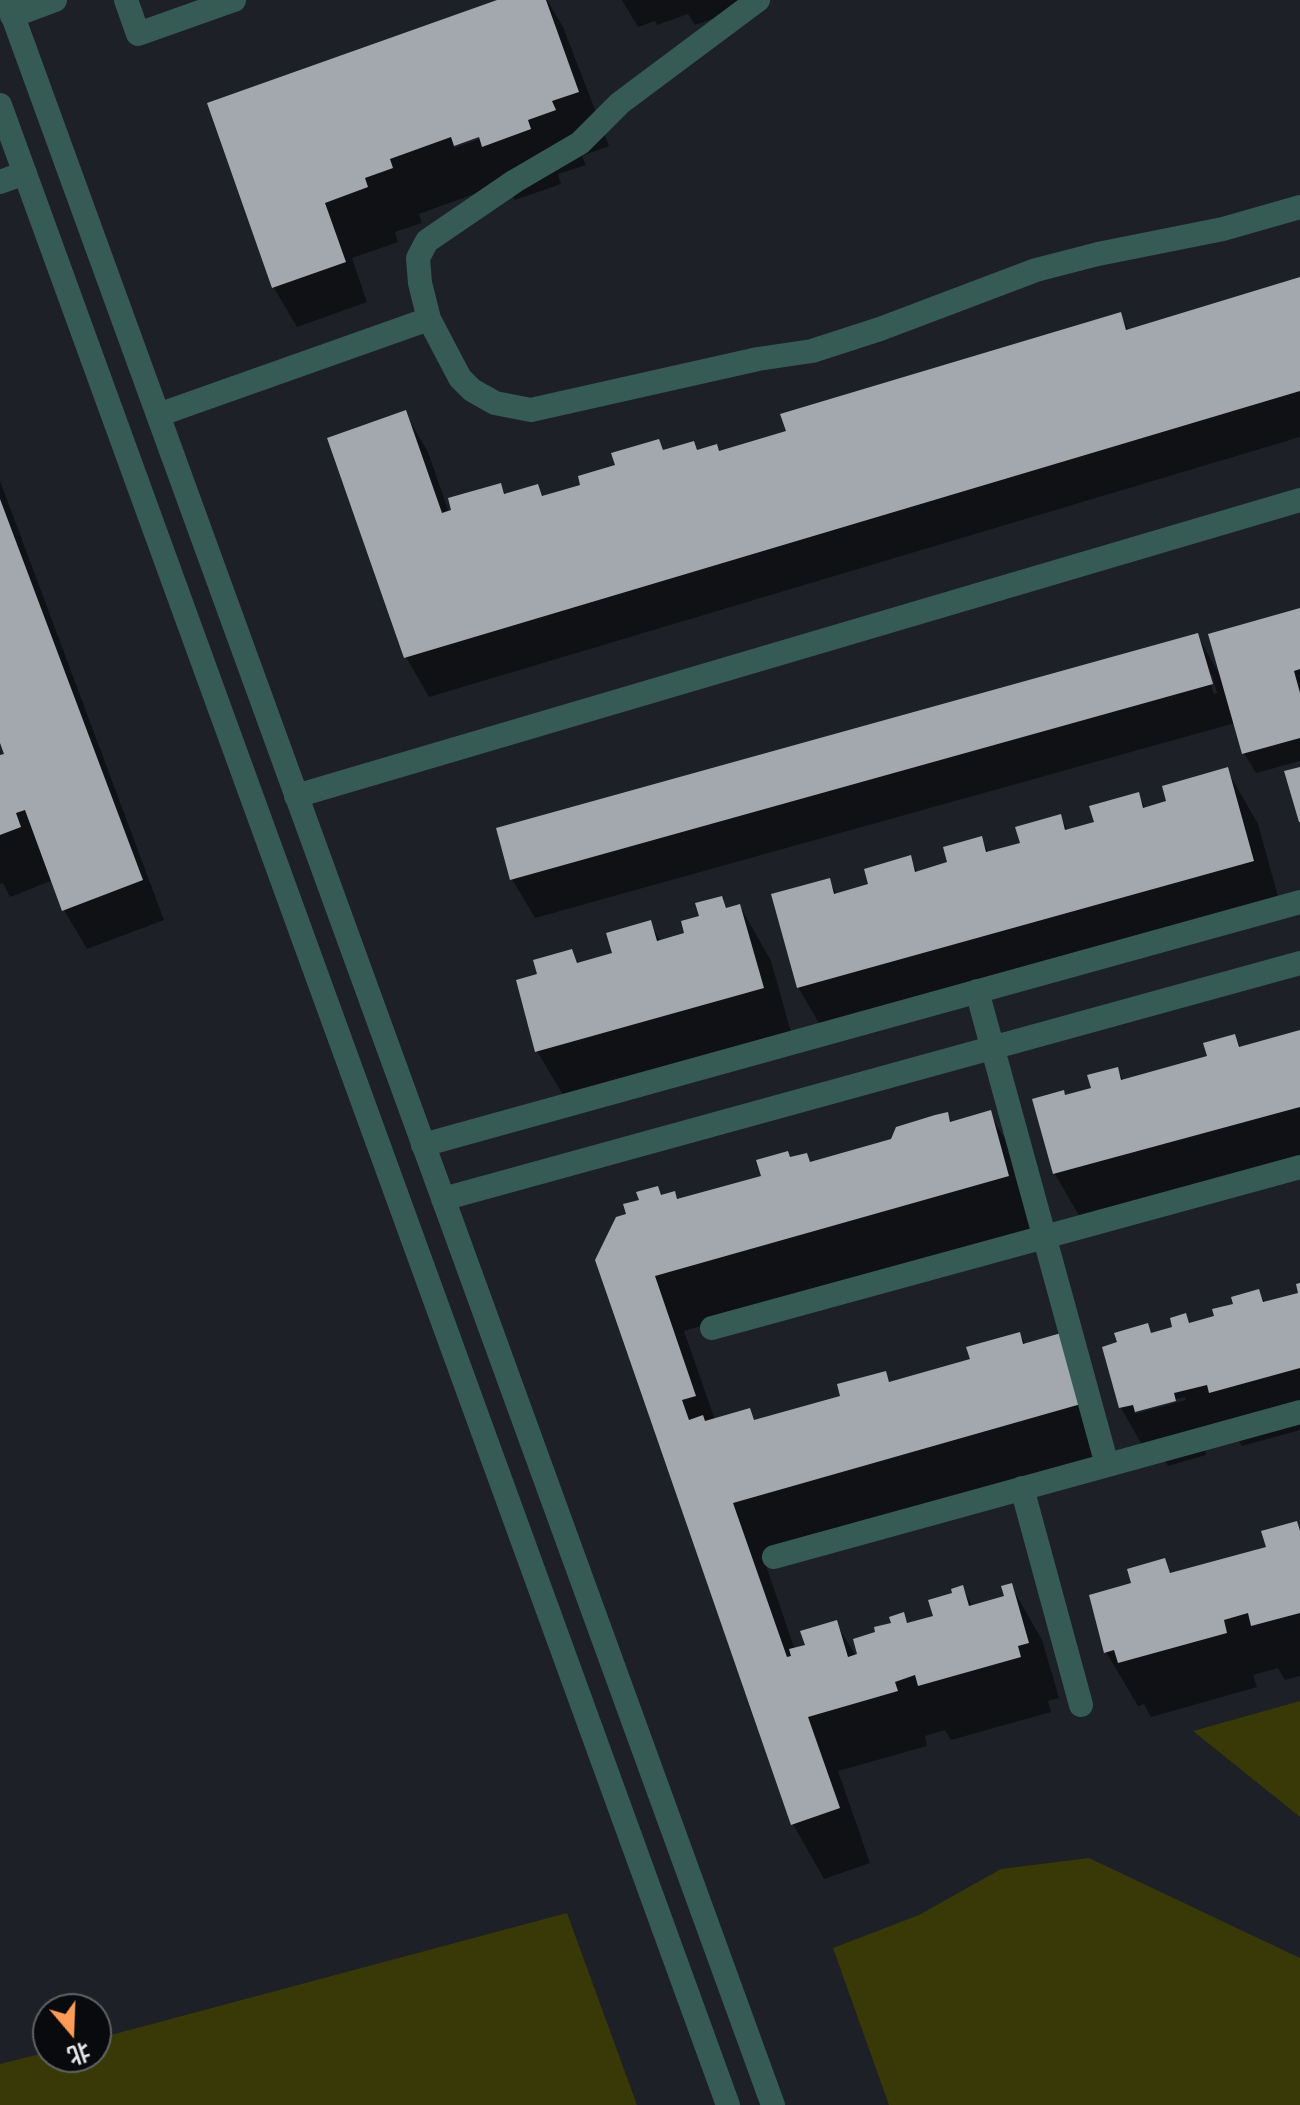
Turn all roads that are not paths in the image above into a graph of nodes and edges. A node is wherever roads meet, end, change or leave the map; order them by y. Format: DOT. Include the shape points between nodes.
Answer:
graph roads {
  1 [pos="55,0"];
  2 [pos="126,0"];
  3 [pos="234,0"];
  4 [pos="758,0"];
  5 [pos="198,6"];
  6 [pos="9,8"];
  7 [pos="0,105"];
  8 [pos="25,173"];
  9 [pos="0,182"];
  10 [pos="1300,207"];
  11 [pos="429,319"];
  12 [pos="158,415"];
  13 [pos="1300,500"];
  14 [pos="296,796"];
  15 [pos="1300,902"];
  16 [pos="1300,963"];
  17 [pos="977,991"];
  18 [pos="993,1048"];
  19 [pos="423,1145"];
  20 [pos="1300,1167"];
  21 [pos="443,1199"];
  22 [pos="1044,1237"];
  23 [pos="712,1328"];
  24 [pos="1300,1412"];
  25 [pos="1107,1465"];
  26 [pos="1022,1488"];
  27 [pos="774,1557"];
  28 [pos="1081,1705"];
  29 [pos="728,2105"];
  30 [pos="773,2105"];
  1 -- 6 [label="street"];
  2 -- 5 [label="street" via="138,34"];
  3 -- 5 [label="street"];
  4 -- 11 [label="street" via="620,103 580,143 427,241 418,258"];
  6 -- 12 [label="street"];
  7 -- 8 [label="street"];
  8 -- 9 [label="street"];
  8 -- 29 [label="street"];
  10 -- 11 [label="street" via="1036,270 812,351 531,410 495,403 472,390 460,378"];
  11 -- 12 [label="street"];
  12 -- 14 [label="street"];
  13 -- 14 [label="street"];
  14 -- 19 [label="street"];
  15 -- 17 [label="street"];
  16 -- 18 [label="street"];
  17 -- 18 [label="street"];
  17 -- 19 [label="street"];
  18 -- 21 [label="street"];
  18 -- 22 [label="street"];
  19 -- 21 [label="street"];
  20 -- 22 [label="street"];
  21 -- 30 [label="street"];
  22 -- 23 [label="street"];
  22 -- 25 [label="street"];
  24 -- 25 [label="street"];
  25 -- 26 [label="street"];
  26 -- 27 [label="street"];
  26 -- 28 [label="street"];
}
